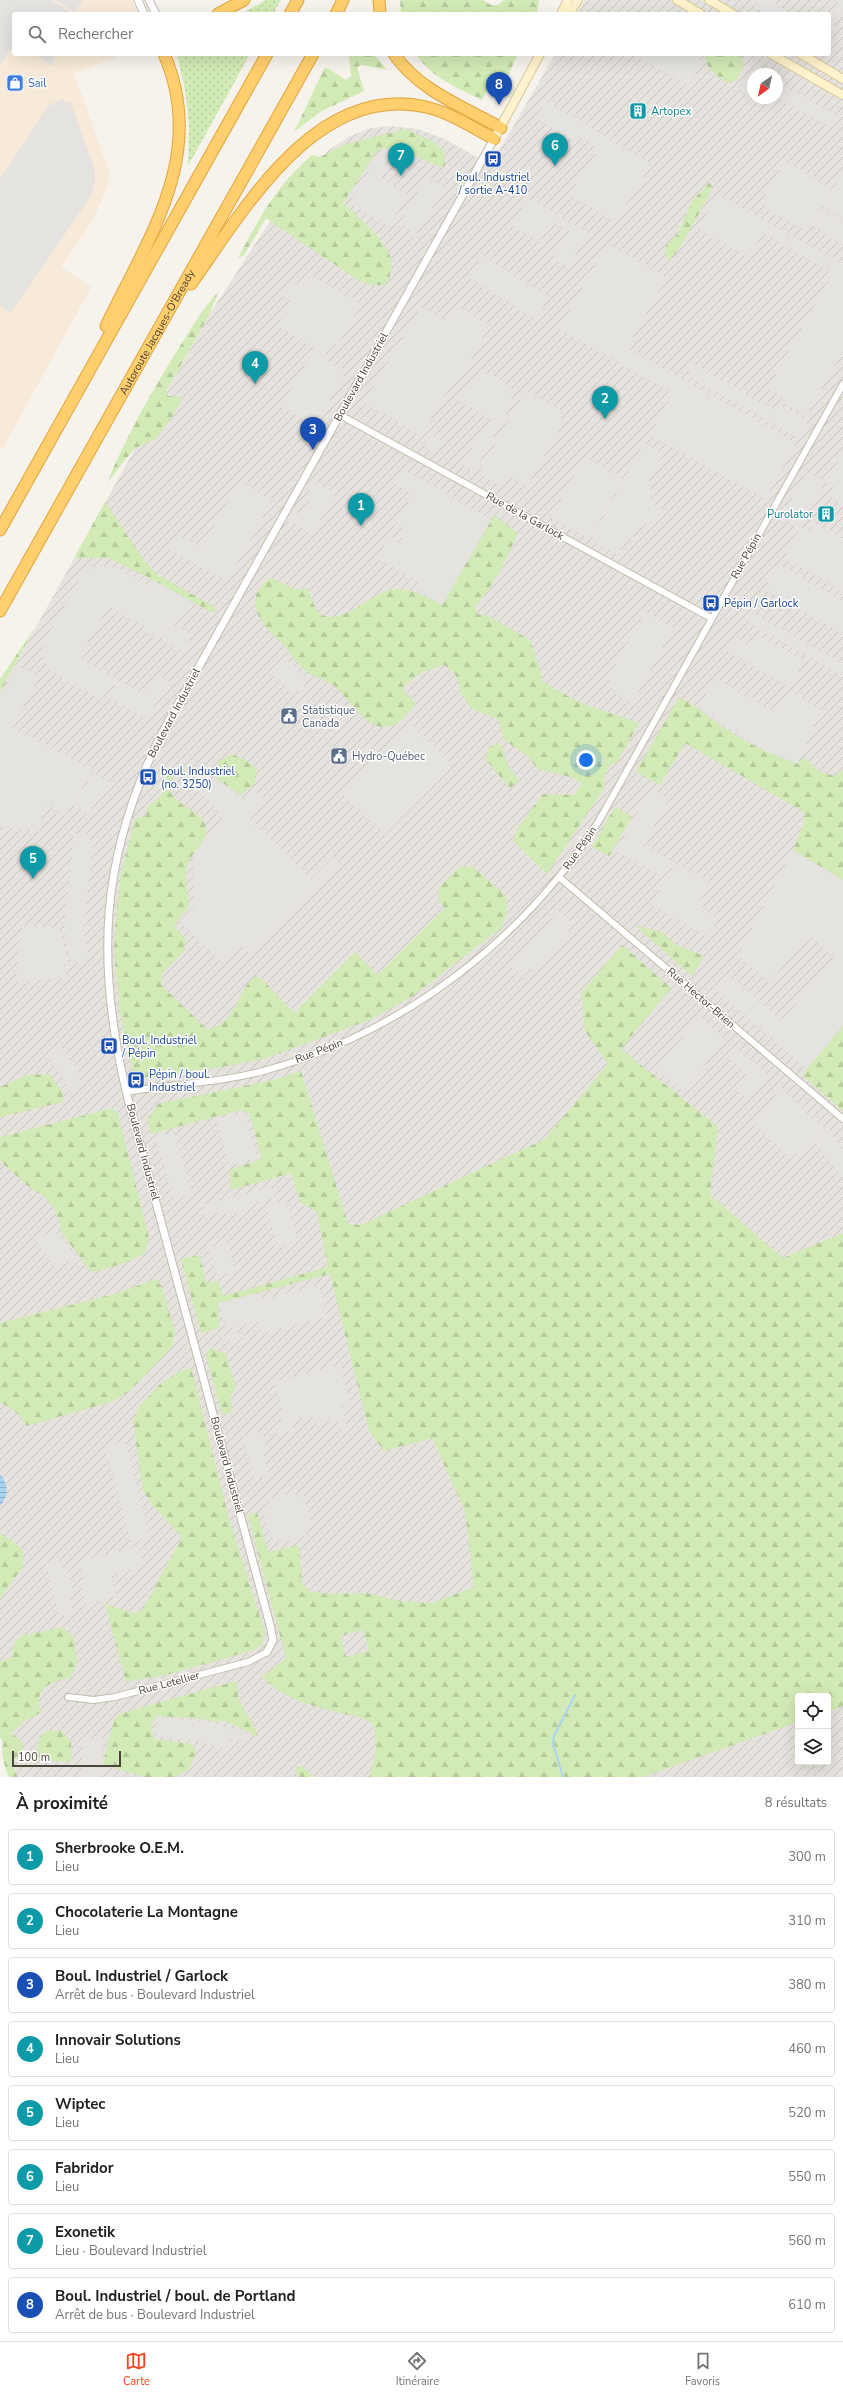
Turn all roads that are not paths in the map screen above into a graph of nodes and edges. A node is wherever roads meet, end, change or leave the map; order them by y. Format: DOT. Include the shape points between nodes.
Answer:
graph roads {
  1 [pos="138,0"];
  2 [pos="149,0"];
  3 [pos="244,0"];
  4 [pos="298,0"];
  5 [pos="343,0"];
  6 [pos="379,0"];
  7 [pos="567,0"];
  8 [pos="578,0"];
  9 [pos="677,0"];
  10 [pos="710,0"];
  11 [pos="143,12"];
  12 [pos="155,12"];
  13 [pos="222,12"];
  14 [pos="291,12"];
  15 [pos="337,12"];
  16 [pos="380,12"];
  17 [pos="562,12"];
  18 [pos="570,12"];
  19 [pos="698,12"];
  20 [pos="730,12"];
  21 [pos="165,56"];
  22 [pos="267,56"];
  23 [pos="312,56"];
  24 [pos="396,56"];
  25 [pos="539,56"];
  26 [pos="543,56"];
  27 [pos="775,56"];
  28 [pos="804,56"];
  29 [pos="843,79"];
  30 [pos="521,92"];
  31 [pos="843,95"];
  32 [pos="501,128"];
  33 [pos="494,139"];
  34 [pos="157,332"];
  35 [pos="843,384"];
  36 [pos="340,415"];
  37 [pos="64,416"];
  38 [pos="0,530"];
  39 [pos="0,611"];
  40 [pos="711,618"];
  41 [pos="559,877"];
  42 [pos="126,1092"];
  43 [pos="843,1119"];
  44 [pos="267,1652"];
  45 [pos="68,1697"];
  1 -- 11 [label="street"];
  2 -- 12 [label="street"];
  3 -- 13 [label="highway"];
  4 -- 14 [label="highway"];
  5 -- 15 [label="highway"];
  6 -- 16 [label="highway"];
  7 -- 17 [label="main road"];
  8 -- 18 [label="main road"];
  9 -- 19 [label="main road"];
  10 -- 20 [label="main road"];
  21 -- 37 [label="highway" via="174,84 178,113 178,150 171,187 158,221"];
  22 -- 37 [label="highway"];
  23 -- 34 [label="highway, Autoroute Jacques-O'Bready"];
  24 -- 32 [label="highway" via="408,72 421,82"];
  25 -- 30 [label="main road, Boulevard Industriel"];
  26 -- 30 [label="main road, Boulevard Industriel"];
  27 -- 31 [label="main road"];
  28 -- 29 [label="main road"];
  30 -- 32 [label="main road, Boulevard Industriel"];
  32 -- 33 [label="main road, Boulevard Industriel"];
  33 -- 34 [label="highway" via="444,112 414,105 376,106 334,122 301,145 273,171"];
  33 -- 36 [label="street, Boulevard Industriel"];
  34 -- 39 [label="highway, Autoroute Jacques-O'Bready"];
  35 -- 40 [label="street, Rue Pépin"];
  36 -- 40 [label="street, Rue de la Garlock"];
  36 -- 42 [label="street, Boulevard Industriel" via="166,726 141,777 130,809 112,887 107,960 113,1032"];
  37 -- 38 [label="highway"];
  40 -- 41 [label="street, Rue Pépin" via="608,806"];
  41 -- 42 [label="street, Rue Pépin" via="516,924 469,966 379,1026 267,1070 203,1083"];
  41 -- 43 [label="street, Rue Hector-Brien"];
  42 -- 44 [label="street, Boulevard Industriel" via="270,1625 273,1640"];
  44 -- 45 [label="street, Rue Letellier" via="248,1662 116,1697 94,1700"];
}
